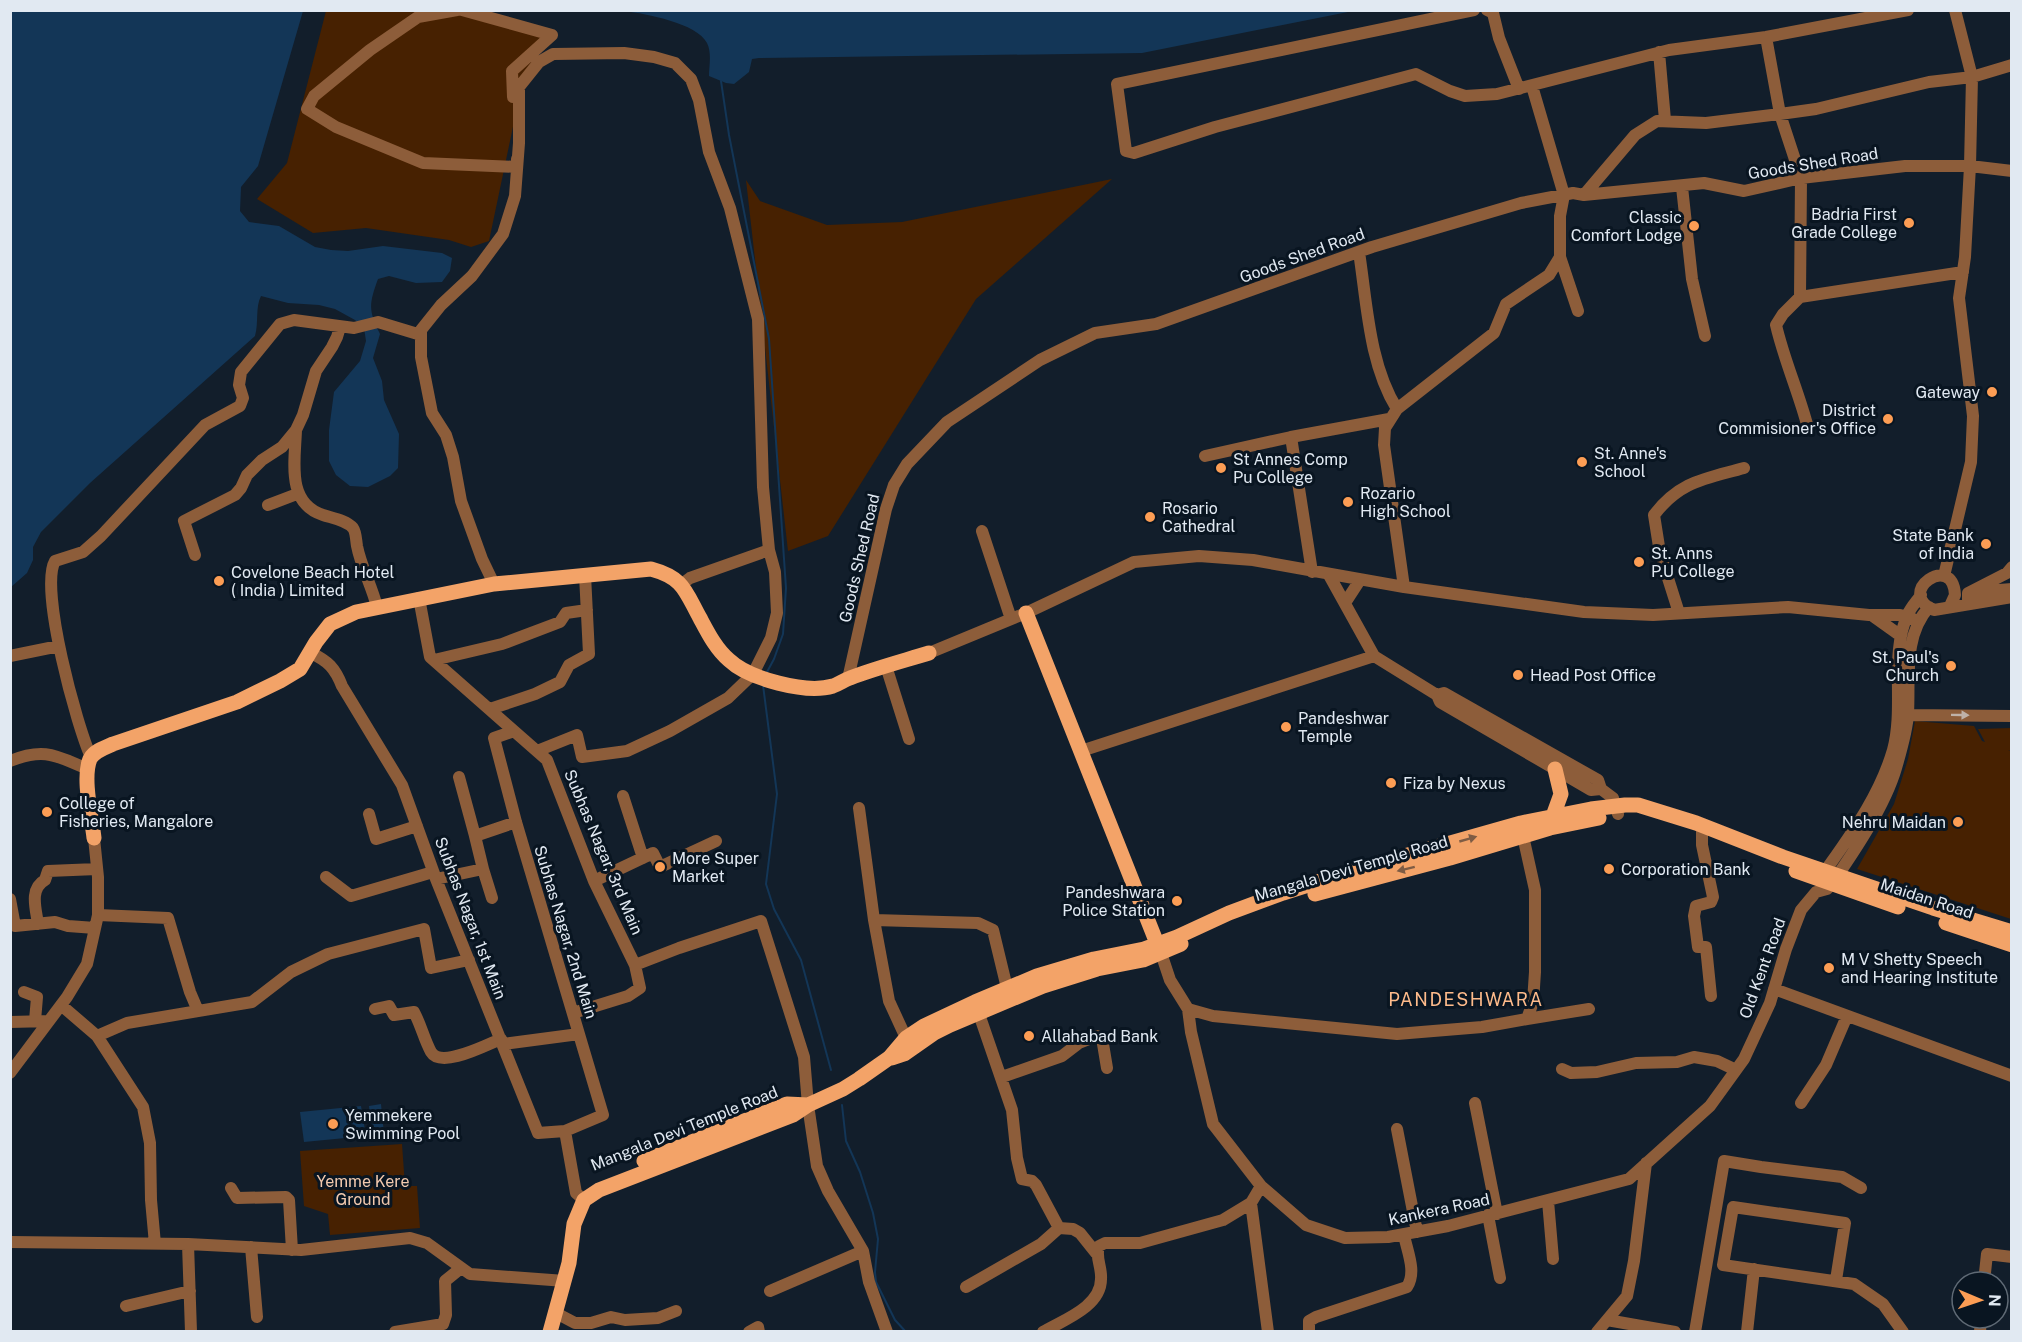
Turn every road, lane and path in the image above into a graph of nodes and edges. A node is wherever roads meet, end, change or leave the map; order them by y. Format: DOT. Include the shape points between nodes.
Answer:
graph roads {
  1 [pos="460,10"];
  2 [pos="1474,10"];
  3 [pos="1487,10"];
  4 [pos="1908,10"];
  5 [pos="1955,10"];
  6 [pos="1766,37"];
  7 [pos="1659,52"];
  8 [pos="2012,65"];
  9 [pos="512,71"];
  10 [pos="1972,77"];
  11 [pos="519,87"];
  12 [pos="1525,87"];
  13 [pos="1780,114"];
  14 [pos="1665,120"];
  15 [pos="1970,166"];
  16 [pos="517,167"];
  17 [pos="2012,171"];
  18 [pos="1801,178"];
  19 [pos="1682,187"];
  20 [pos="1564,195"];
  21 [pos="1584,195"];
  22 [pos="1359,252"];
  23 [pos="1560,256"];
  24 [pos="1963,272"];
  25 [pos="1800,297"];
  26 [pos="1578,311"];
  27 [pos="340,327"];
  28 [pos="421,335"];
  29 [pos="1705,336"];
  30 [pos="1393,414"];
  31 [pos="1808,428"];
  32 [pos="296,430"];
  33 [pos="1291,437"];
  34 [pos="1205,456"];
  35 [pos="1744,468"];
  36 [pos="297,494"];
  37 [pos="268,505"];
  38 [pos="982,531"];
  39 [pos="769,550"];
  40 [pos="195,555"];
  41 [pos="2012,567"];
  42 [pos="1312,572"];
  43 [pos="585,574"];
  44 [pos="1329,575"];
  45 [pos="1944,576"];
  46 [pos="1360,580"];
  47 [pos="494,584"];
  48 [pos="682,584"];
  49 [pos="1404,587"];
  50 [pos="2012,589"];
  51 [pos="1921,595"];
  52 [pos="2012,597"];
  53 [pos="419,598"];
  54 [pos="1968,598"];
  55 [pos="1953,600"];
  56 [pos="1345,603"];
  57 [pos="377,607"];
  58 [pos="1929,608"];
  59 [pos="587,610"];
  60 [pos="1026,613"];
  61 [pos="1678,613"];
  62 [pos="1873,615"];
  63 [pos="1011,619"];
  64 [pos="1912,619"];
  65 [pos="1901,636"];
  66 [pos="59,646"];
  67 [pos="311,653"];
  68 [pos="929,653"];
  69 [pos="10,656"];
  70 [pos="1374,657"];
  71 [pos="434,660"];
  72 [pos="886,666"];
  73 [pos="753,674"];
  74 [pos="848,679"];
  75 [pos="1437,695"];
  76 [pos="490,709"];
  77 [pos="1903,716"];
  78 [pos="2012,716"];
  79 [pos="514,730"];
  80 [pos="909,739"];
  81 [pos="537,751"];
  82 [pos="1081,751"];
  83 [pos="10,761"];
  84 [pos="89,763"];
  85 [pos="1555,769"];
  86 [pos="459,777"];
  87 [pos="1601,789"];
  88 [pos="623,796"];
  89 [pos="859,808"];
  90 [pos="1622,811"];
  91 [pos="369,814"];
  92 [pos="1553,816"];
  93 [pos="516,822"];
  94 [pos="417,826"];
  95 [pos="1702,832"];
  96 [pos="475,836"];
  97 [pos="1523,836"];
  98 [pos="94,838"];
  99 [pos="716,841"];
  100 [pos="643,858"];
  101 [pos="97,868"];
  102 [pos="483,869"];
  103 [pos="435,876"];
  104 [pos="326,877"];
  105 [pos="1826,880"];
  106 [pos="594,881"];
  107 [pos="492,898"];
  108 [pos="10,899"];
  109 [pos="874,920"];
  110 [pos="96,921"];
  111 [pos="38,924"];
  112 [pos="1207,928"];
  113 [pos="2012,932"];
  114 [pos="2012,945"];
  115 [pos="1159,948"];
  116 [pos="469,960"];
  117 [pos="635,965"];
  118 [pos="1007,988"];
  119 [pos="1774,989"];
  120 [pos="24,992"];
  121 [pos="1712,996"];
  122 [pos="61,1005"];
  123 [pos="977,1008"];
  124 [pos="375,1009"];
  125 [pos="1188,1009"];
  126 [pos="1589,1009"];
  127 [pos="198,1011"];
  128 [pos="573,1013"];
  129 [pos="1846,1016"];
  130 [pos="1527,1019"];
  131 [pos="36,1021"];
  132 [pos="49,1021"];
  133 [pos="10,1022"];
  134 [pos="579,1034"];
  135 [pos="97,1036"];
  136 [pos="906,1038"];
  137 [pos="502,1042"];
  138 [pos="889,1059"];
  139 [pos="1107,1068"];
  140 [pos="1562,1069"];
  141 [pos="1736,1070"];
  142 [pos="10,1073"];
  143 [pos="2012,1076"];
  144 [pos="1002,1077"];
  145 [pos="1475,1103"];
  146 [pos="1801,1103"];
  147 [pos="808,1105"];
  148 [pos="1396,1129"];
  149 [pos="565,1131"];
  150 [pos="1646,1163"];
  151 [pos="1261,1186"];
  152 [pos="231,1188"];
  153 [pos="1861,1188"];
  154 [pos="580,1196"];
  155 [pos="1548,1201"];
  156 [pos="1251,1203"];
  157 [pos="1493,1215"];
  158 [pos="1059,1228"];
  159 [pos="1417,1232"];
  160 [pos="1404,1235"];
  161 [pos="10,1242"];
  162 [pos="155,1244"];
  163 [pos="188,1244"];
  164 [pos="251,1247"];
  165 [pos="291,1250"];
  166 [pos="863,1251"];
  167 [pos="1096,1253"];
  168 [pos="2012,1257"];
  169 [pos="1553,1258"];
  170 [pos="461,1268"];
  171 [pos="1754,1269"];
  172 [pos="1985,1270"];
  173 [pos="1500,1278"];
  174 [pos="1836,1280"];
  175 [pos="560,1281"];
  176 [pos="966,1287"];
  177 [pos="190,1291"];
  178 [pos="770,1291"];
  179 [pos="126,1306"];
  180 [pos="676,1311"];
  181 [pos="556,1313"];
  182 [pos="257,1317"];
  183 [pos="1607,1320"];
  184 [pos="593,1327"];
  185 [pos="191,1332"];
  186 [pos="395,1332"];
  187 [pos="540,1332"];
  188 [pos="550,1332"];
  189 [pos="749,1332"];
  190 [pos="759,1332"];
  191 [pos="887,1332"];
  192 [pos="1042,1332"];
  193 [pos="1268,1332"];
  194 [pos="1309,1332"];
  195 [pos="1597,1332"];
  196 [pos="1675,1332"];
  197 [pos="1695,1332"];
  198 [pos="1747,1332"];
  199 [pos="1903,1332"];
  1 -- 9 [label="street" via="552,35"];
  1 -- 16 [label="street" via="418,17 314,96 307,109 336,127 423,163"];
  2 -- 12 [label="street" via="1117,84 1126,151 1134,153 1215,127 1416,74 1465,96"];
  3 -- 12 [label="street" via="1493,13 1499,38"];
  4 -- 6 [label="street"];
  5 -- 10 [label="street"];
  6 -- 7 [label="street"];
  6 -- 13 [label="street"];
  7 -- 12 [label="street"];
  7 -- 14 [label="street"];
  8 -- 10 [label="street"];
  9 -- 11 [label="street"];
  9 -- 16 [label="street"];
  10 -- 13 [label="street" via="1929,82"];
  10 -- 15 [label="street"];
  11 -- 16 [label="street"];
  11 -- 39 [label="street" via="540,62 553,54 624,53 654,57 675,63 691,79 730,208 758,320"];
  12 -- 20 [label="street"];
  13 -- 14 [label="street" via="1706,123"];
  13 -- 18 [label="street"];
  14 -- 21 [label="street" via="1635,135"];
  15 -- 17 [label="street, Goods Shed Road"];
  15 -- 18 [label="street, Goods Shed Road" via="1905,166"];
  15 -- 24 [label="street"];
  16 -- 28 [label="street" via="515,196 503,234 472,276 441,305"];
  18 -- 19 [label="street, Goods Shed Road" via="1744,191 1704,183"];
  18 -- 25 [label="street"];
  19 -- 21 [label="street, Goods Shed Road"];
  19 -- 29 [label="street" via="1692,279"];
  20 -- 21 [label="street, Goods Shed Road"];
  20 -- 22 [label="street, Goods Shed Road" via="1521,203"];
  20 -- 23 [label="street"];
  22 -- 30 [label="street" via="1379,367"];
  22 -- 74 [label="street, Goods Shed Road" via="1156,324 1095,333 1040,360 947,422 907,464 894,484"];
  23 -- 26 [label="street"];
  23 -- 30 [label="street" via="1549,275 1506,304 1494,333"];
  24 -- 25 [label="street"];
  24 -- 45 [label="street" via="1959,298 1973,416 1971,462"];
  25 -- 31 [label="street" via="1776,325"];
  27 -- 28 [label="street" via="378,322"];
  27 -- 32 [label="street" via="316,371"];
  27 -- 66 [label="street" via="294,320 280,324 241,372 240,406 205,425 83,552 55,561 52,591"];
  28 -- 47 [label="street" via="421,357 432,413 446,435 461,501"];
  30 -- 33 [label="street"];
  30 -- 49 [label="street" via="1385,428 1384,446"];
  32 -- 36 [label="street"];
  32 -- 40 [label="street" via="282,447 247,475 235,495 184,521"];
  33 -- 34 [label="street"];
  33 -- 42 [label="street"];
  35 -- 61 [label="street" via="1695,481 1667,498 1654,515 1659,553"];
  36 -- 37 [label="street"];
  36 -- 57 [label="street" via="319,514 354,528 360,561"];
  38 -- 63 [label="street"];
  39 -- 48 [label="street"];
  39 -- 73 [label="street" via="775,572 777,613 771,638"];
  41 -- 54 [label="street"];
  42 -- 44 [label="street"];
  42 -- 60 [label="street" via="1253,560 1199,556 1134,562"];
  43 -- 47 [label="main road"];
  43 -- 48 [label="main road" via="651,569"];
  43 -- 59 [label="street"];
  44 -- 46 [label="street"];
  44 -- 56 [label="street"];
  45 -- 51 [label="street" via="1927,579"];
  45 -- 55 [label="street" via="1953,583"];
  46 -- 49 [label="street"];
  46 -- 56 [label="street"];
  47 -- 53 [label="main road"];
  48 -- 73 [label="main road" via="711,639 729,661"];
  49 -- 61 [label="street" via="1584,612"];
  50 -- 54 [label="street"];
  51 -- 58 [label="street"];
  51 -- 64 [label="street"];
  52 -- 54 [label="street"];
  53 -- 57 [label="main road"];
  53 -- 71 [label="street" via="430,657"];
  54 -- 55 [label="street"];
  55 -- 58 [label="street" via="1940,610"];
  56 -- 70 [label="street"];
  57 -- 67 [label="main road" via="330,624"];
  58 -- 64 [label="street"];
  59 -- 71 [label="street" via="566,613 560,622 502,644"];
  59 -- 76 [label="street" via="589,654 569,665 560,682"];
  60 -- 63 [label="street"];
  60 -- 82 [label="main road"];
  61 -- 62 [label="street" via="1788,607"];
  62 -- 64 [label="street"];
  62 -- 65 [label="street"];
  63 -- 68 [label="street"];
  64 -- 65 [label="street"];
  64 -- 77 [label="street"];
  65 -- 77 [label="street"];
  66 -- 69 [label="street"];
  66 -- 84 [label="street"];
  67 -- 84 [label="main road" via="300,669 237,702 113,744"];
  67 -- 94 [label="street, Subhas Nagar, 1st Main" via="328,661 337,673 402,785"];
  68 -- 72 [label="main road"];
  70 -- 75 [label="street"];
  70 -- 82 [label="street"];
  71 -- 76 [label="street, Subhas Nagar, 3rd Main"];
  72 -- 74 [label="main road"];
  72 -- 80 [label="street"];
  73 -- 74 [label="main road" via="802,688 832,686"];
  73 -- 81 [label="street" via="728,698 627,751 582,758 577,735"];
  75 -- 85 [label="street" via="1440,702"];
  75 -- 87 [label="street" via="1444,693 1598,780"];
  76 -- 79 [label="street, Subhas Nagar, 3rd Main"];
  77 -- 78 [label="street, one-way"];
  77 -- 105 [label="street" via="1880,783"];
  79 -- 81 [label="street, Subhas Nagar, 3rd Main"];
  79 -- 93 [label="street, Subhas Nagar, 2nd Main" via="494,738"];
  81 -- 106 [label="street, Subhas Nagar, 3rd Main" via="548,760"];
  82 -- 115 [label="main road"];
  83 -- 84 [label="street" via="48,753"];
  84 -- 98 [label="main road"];
  85 -- 87 [label="street" via="1591,790"];
  85 -- 92 [label="main road" via="1561,794"];
  86 -- 96 [label="street"];
  87 -- 90 [label="street"];
  88 -- 100 [label="street"];
  89 -- 109 [label="street"];
  90 -- 92 [label="main road, Mangala Devi Temple Road"];
  90 -- 95 [label="main road"];
  90 -- 97 [label="main road, Mangala Devi Temple Road"];
  90 -- 105 [label="main road" via="1638,805 1696,823 1784,857"];
  91 -- 94 [label="street" via="376,838"];
  112 -- 92 [label="main road, Mangala Devi Temple Road, one-way" via="1283,893"];
  93 -- 96 [label="street"];
  93 -- 128 [label="street, Subhas Nagar, 2nd Main"];
  94 -- 103 [label="street, Subhas Nagar, 1st Main"];
  95 -- 105 [label="main road"];
  95 -- 121 [label="street" via="1713,897 1712,902 1696,906 1694,916 1698,947 1706,947"];
  96 -- 102 [label="street"];
  97 -- 112 [label="main road, Mangala Devi Temple Road, one-way"];
  97 -- 130 [label="street" via="1535,890 1535,972 1533,1002"];
  98 -- 101 [label="street"];
  99 -- 100 [label="street" via="660,867 653,853"];
  100 -- 106 [label="street"];
  101 -- 110 [label="street"];
  101 -- 111 [label="street" via="48,871 35,889"];
  102 -- 103 [label="street"];
  102 -- 107 [label="street"];
  103 -- 104 [label="street" via="351,896"];
  103 -- 116 [label="street, Subhas Nagar, 1st Main"];
  105 -- 113 [label="main road, Maidan Road"];
  105 -- 114 [label="main road, Maidan Road"];
  105 -- 119 [label="street, Old Kent Road" via="1801,910"];
  106 -- 117 [label="street, Subhas Nagar, 3rd Main"];
  108 -- 111 [label="street" via="15,926"];
  109 -- 118 [label="street" via="978,923 993,930"];
  109 -- 136 [label="street" via="889,1001"];
  110 -- 111 [label="street" via="68,926 55,922"];
  110 -- 122 [label="street" via="87,964"];
  110 -- 127 [label="street" via="168,918"];
  112 -- 115 [label="main road, Mangala Devi Temple Road" via="1177,937"];
  115 -- 118 [label="main road, Mangala Devi Temple Road" via="1067,966"];
  115 -- 123 [label="main road, Mangala Devi Temple Road" via="1143,960 1071,976"];
  115 -- 125 [label="street" via="1170,980"];
  116 -- 127 [label="street" via="431,968 424,929 328,954 291,972 252,1002"];
  116 -- 137 [label="street, Subhas Nagar, 1st Main"];
  117 -- 128 [label="street" via="640,988 628,996"];
  117 -- 147 [label="street" via="761,921 804,1057"];
  118 -- 123 [label="main road, Mangala Devi Temple Road"];
  119 -- 129 [label="street"];
  119 -- 141 [label="street, Old Kent Road"];
  120 -- 131 [label="street" via="37,997"];
  122 -- 132 [label="street"];
  122 -- 135 [label="street"];
  123 -- 136 [label="main road, Mangala Devi Temple Road" via="924,1026"];
  123 -- 138 [label="main road, Mangala Devi Temple Road" via="904,1054"];
  123 -- 144 [label="street"];
  124 -- 137 [label="street" via="389,1006 394,1015 414,1012 431,1053 440,1058"];
  125 -- 130 [label="street" via="1213,1016 1397,1034"];
  125 -- 151 [label="street, Kankera Road" via="1213,1124"];
  126 -- 130 [label="street"];
  127 -- 135 [label="street" via="127,1023"];
  128 -- 134 [label="street, Subhas Nagar, 2nd Main"];
  129 -- 143 [label="street"];
  129 -- 146 [label="street" via="1826,1065"];
  131 -- 132 [label="street"];
  131 -- 133 [label="street"];
  132 -- 142 [label="street"];
  134 -- 137 [label="street"];
  134 -- 149 [label="street, Subhas Nagar, 2nd Main" via="603,1115"];
  135 -- 162 [label="street" via="143,1107 150,1143"];
  136 -- 138 [label="main road, Mangala Devi Temple Road"];
  137 -- 149 [label="street, Subhas Nagar, 1st Main" via="538,1133"];
  138 -- 147 [label="main road, Mangala Devi Temple Road" via="843,1089"];
  139 -- 144 [label="street" via="1102,1038 1096,1036 1062,1056"];
  140 -- 141 [label="street" via="1571,1073 1597,1072 1694,1057"];
  141 -- 150 [label="street, Old Kent Road" via="1710,1106"];
  144 -- 158 [label="street" via="1012,1110 1021,1177 1036,1185"];
  145 -- 157 [label="street"];
  147 -- 154 [label="main road, Mangala Devi Temple Road" via="787,1104 610,1174"];
  147 -- 166 [label="street" via="817,1166"];
  148 -- 159 [label="street"];
  149 -- 154 [label="street"];
  150 -- 155 [label="street, Kankera Road" via="1629,1179"];
  150 -- 183 [label="street" via="1627,1296"];
  151 -- 156 [label="street"];
  151 -- 160 [label="street, Kankera Road" via="1306,1225 1345,1238"];
  152 -- 165 [label="street" via="237,1198 289,1200"];
  153 -- 197 [label="street" via="1842,1177 1724,1161"];
  154 -- 175 [label="main road" via="566,1216"];
  155 -- 157 [label="street, Kankera Road"];
  155 -- 169 [label="street"];
  156 -- 167 [label="street" via="1223,1220 1140,1244 1105,1243"];
  156 -- 193 [label="street"];
  157 -- 159 [label="street, Kankera Road"];
  157 -- 173 [label="street"];
  158 -- 167 [label="street" via="1080,1233"];
  158 -- 176 [label="street" via="1041,1244"];
  159 -- 160 [label="street, Kankera Road"];
  160 -- 194 [label="street" via="1412,1269 1407,1287 1316,1317 1309,1321"];
  161 -- 162 [label="street"];
  162 -- 163 [label="street"];
  163 -- 164 [label="street"];
  163 -- 177 [label="street"];
  164 -- 165 [label="street"];
  164 -- 182 [label="street"];
  165 -- 170 [label="street" via="410,1238 427,1243"];
  166 -- 178 [label="street"];
  166 -- 191 [label="street" via="869,1282"];
  167 -- 192 [label="street" via="1102,1277 1096,1295 1089,1305"];
  168 -- 172 [label="street" via="1987,1254"];
  170 -- 175 [label="street" via="470,1274"];
  170 -- 186 [label="street" via="445,1281 443,1324"];
  171 -- 174 [label="street"];
  171 -- 174 [label="street" via="1723,1265 1733,1207 1845,1223"];
  171 -- 198 [label="street"];
  174 -- 199 [label="street" via="1854,1284 1883,1304"];
  175 -- 181 [label="main road"];
  175 -- 187 [label="main road"];
  177 -- 179 [label="street"];
  177 -- 185 [label="street"];
  180 -- 184 [label="street" via="658,1318 611,1317"];
  181 -- 184 [label="street"];
  181 -- 188 [label="main road"];
  183 -- 195 [label="street"];
  183 -- 196 [label="street"];
  189 -- 190 [label="street" via="758,1328"];
}
